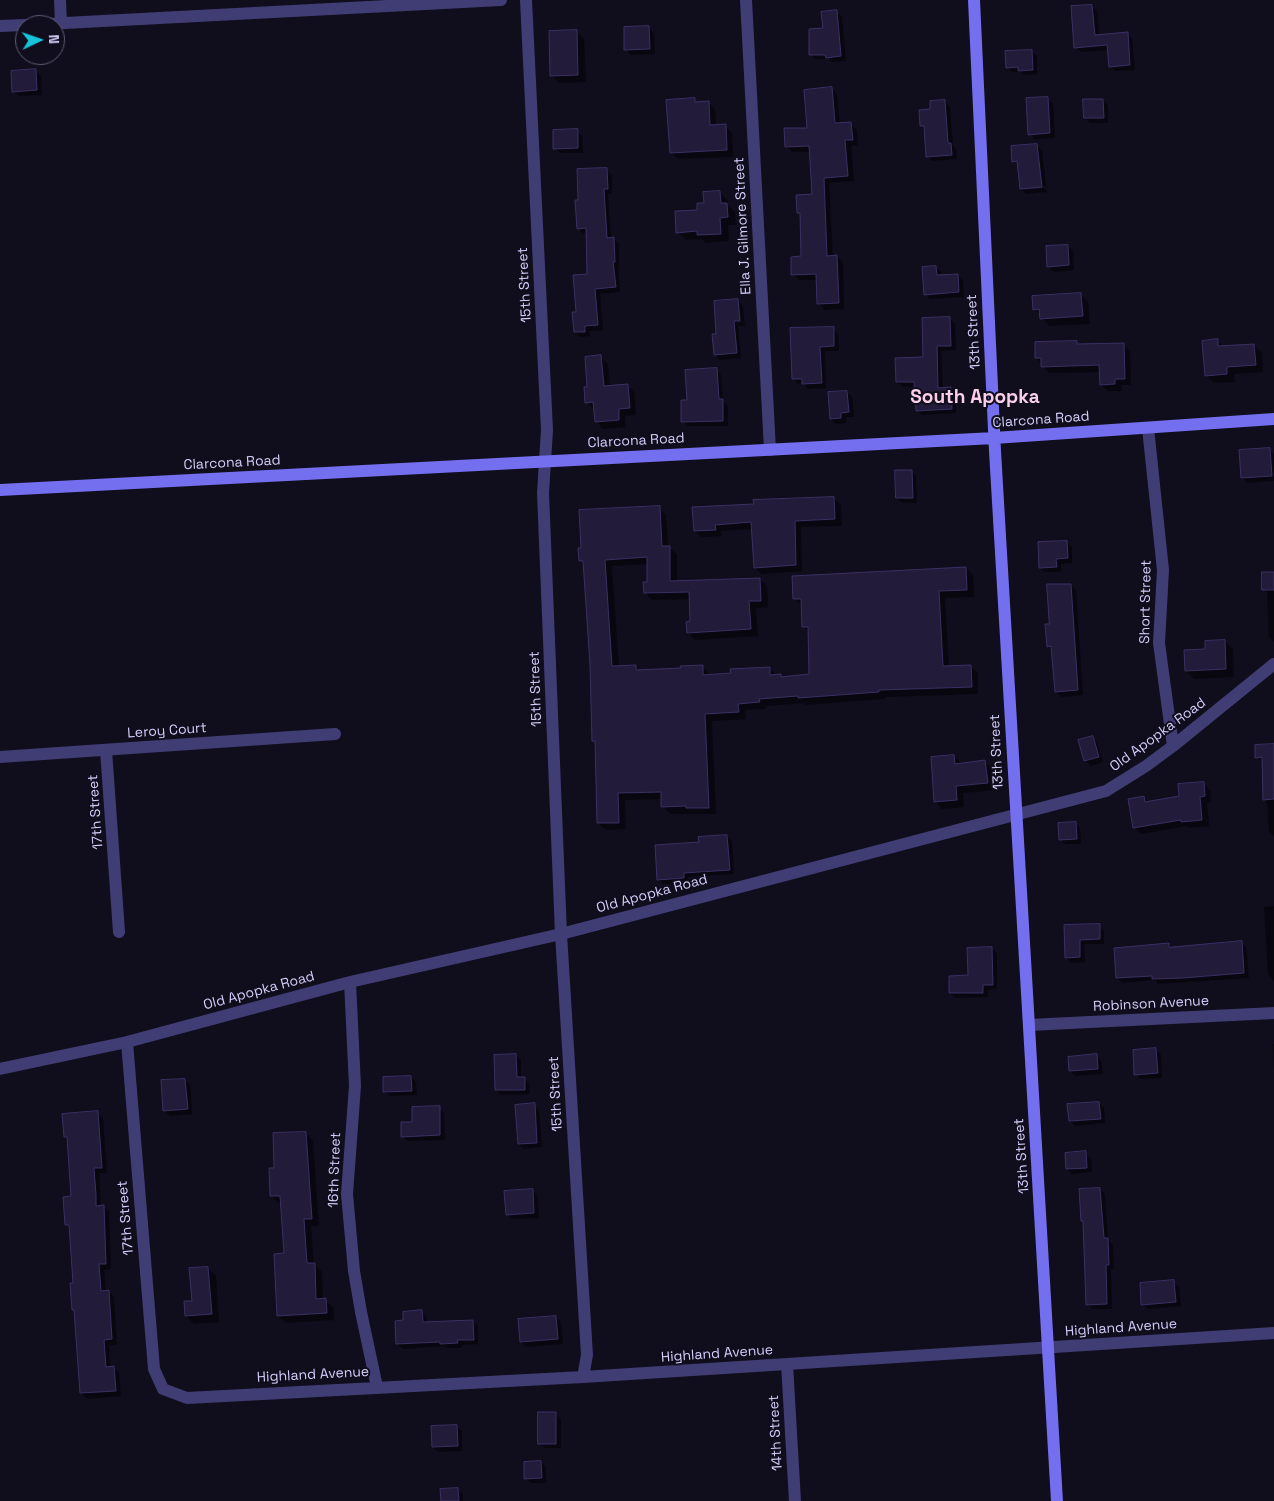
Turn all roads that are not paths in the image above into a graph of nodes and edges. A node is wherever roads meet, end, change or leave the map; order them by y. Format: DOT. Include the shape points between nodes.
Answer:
graph roads {
  1 [pos="60,0"];
  2 [pos="501,0"];
  3 [pos="526,0"];
  4 [pos="746,0"];
  5 [pos="974,0"];
  6 [pos="291,6"];
  7 [pos="61,15"];
  8 [pos="65,24"];
  9 [pos="15,25"];
  10 [pos="0,26"];
  11 [pos="1274,419"];
  12 [pos="1148,428"];
  13 [pos="994,438"];
  14 [pos="770,450"];
  15 [pos="545,461"];
  16 [pos="0,490"];
  17 [pos="1274,664"];
  18 [pos="335,734"];
  19 [pos="1173,746"];
  20 [pos="106,750"];
  21 [pos="0,757"];
  22 [pos="1016,814"];
  23 [pos="119,932"];
  24 [pos="561,934"];
  25 [pos="350,982"];
  26 [pos="1274,1013"];
  27 [pos="1029,1025"];
  28 [pos="127,1042"];
  29 [pos="0,1069"];
  30 [pos="1274,1333"];
  31 [pos="1049,1347"];
  32 [pos="787,1364"];
  33 [pos="583,1377"];
  34 [pos="377,1386"];
  35 [pos="163,1389"];
  36 [pos="795,1501"];
  37 [pos="1057,1501"];
  1 -- 7 [label="street"];
  2 -- 6 [label="street"];
  3 -- 15 [label="street, 15th Street" via="547,430"];
  4 -- 14 [label="street, Ella J. Gilmore Street"];
  5 -- 13 [label="street, 13th Street"];
  6 -- 8 [label="street"];
  9 -- 10 [label="street"];
  11 -- 12 [label="street, Clarcona Road"];
  12 -- 13 [label="street, Clarcona Road"];
  12 -- 19 [label="street, Short Street" via="1163,570 1159,643"];
  13 -- 14 [label="street, Clarcona Road"];
  13 -- 22 [label="street, 13th Street"];
  14 -- 15 [label="street, Clarcona Road"];
  15 -- 16 [label="street, Clarcona Road"];
  15 -- 24 [label="street, 15th Street" via="543,492"];
  17 -- 19 [label="street, Old Apopka Road"];
  18 -- 20 [label="street, Leroy Court"];
  19 -- 22 [label="street, Old Apopka Road" via="1106,791"];
  20 -- 21 [label="street, Leroy Court"];
  20 -- 23 [label="street, 17th Street"];
  22 -- 24 [label="street, Old Apopka Road"];
  22 -- 27 [label="street, 13th Street"];
  24 -- 25 [label="street, Old Apopka Road"];
  24 -- 33 [label="street, 15th Street" via="587,1355"];
  25 -- 28 [label="street, Old Apopka Road"];
  25 -- 34 [label="street, 16th Street" via="355,1086 347,1194 360,1312"];
  26 -- 27 [label="street, Robinson Avenue"];
  27 -- 31 [label="street, 13th Street"];
  28 -- 29 [label="street, Old Apopka Road"];
  28 -- 35 [label="street, 17th Street" via="154,1369"];
  30 -- 31 [label="street, Highland Avenue"];
  31 -- 32 [label="street, Highland Avenue"];
  31 -- 37 [label="street, 13th Street"];
  32 -- 33 [label="street, Highland Avenue"];
  32 -- 36 [label="street, 14th Street"];
  33 -- 34 [label="street, Highland Avenue"];
  34 -- 35 [label="street, Highland Avenue" via="187,1398"];
}
